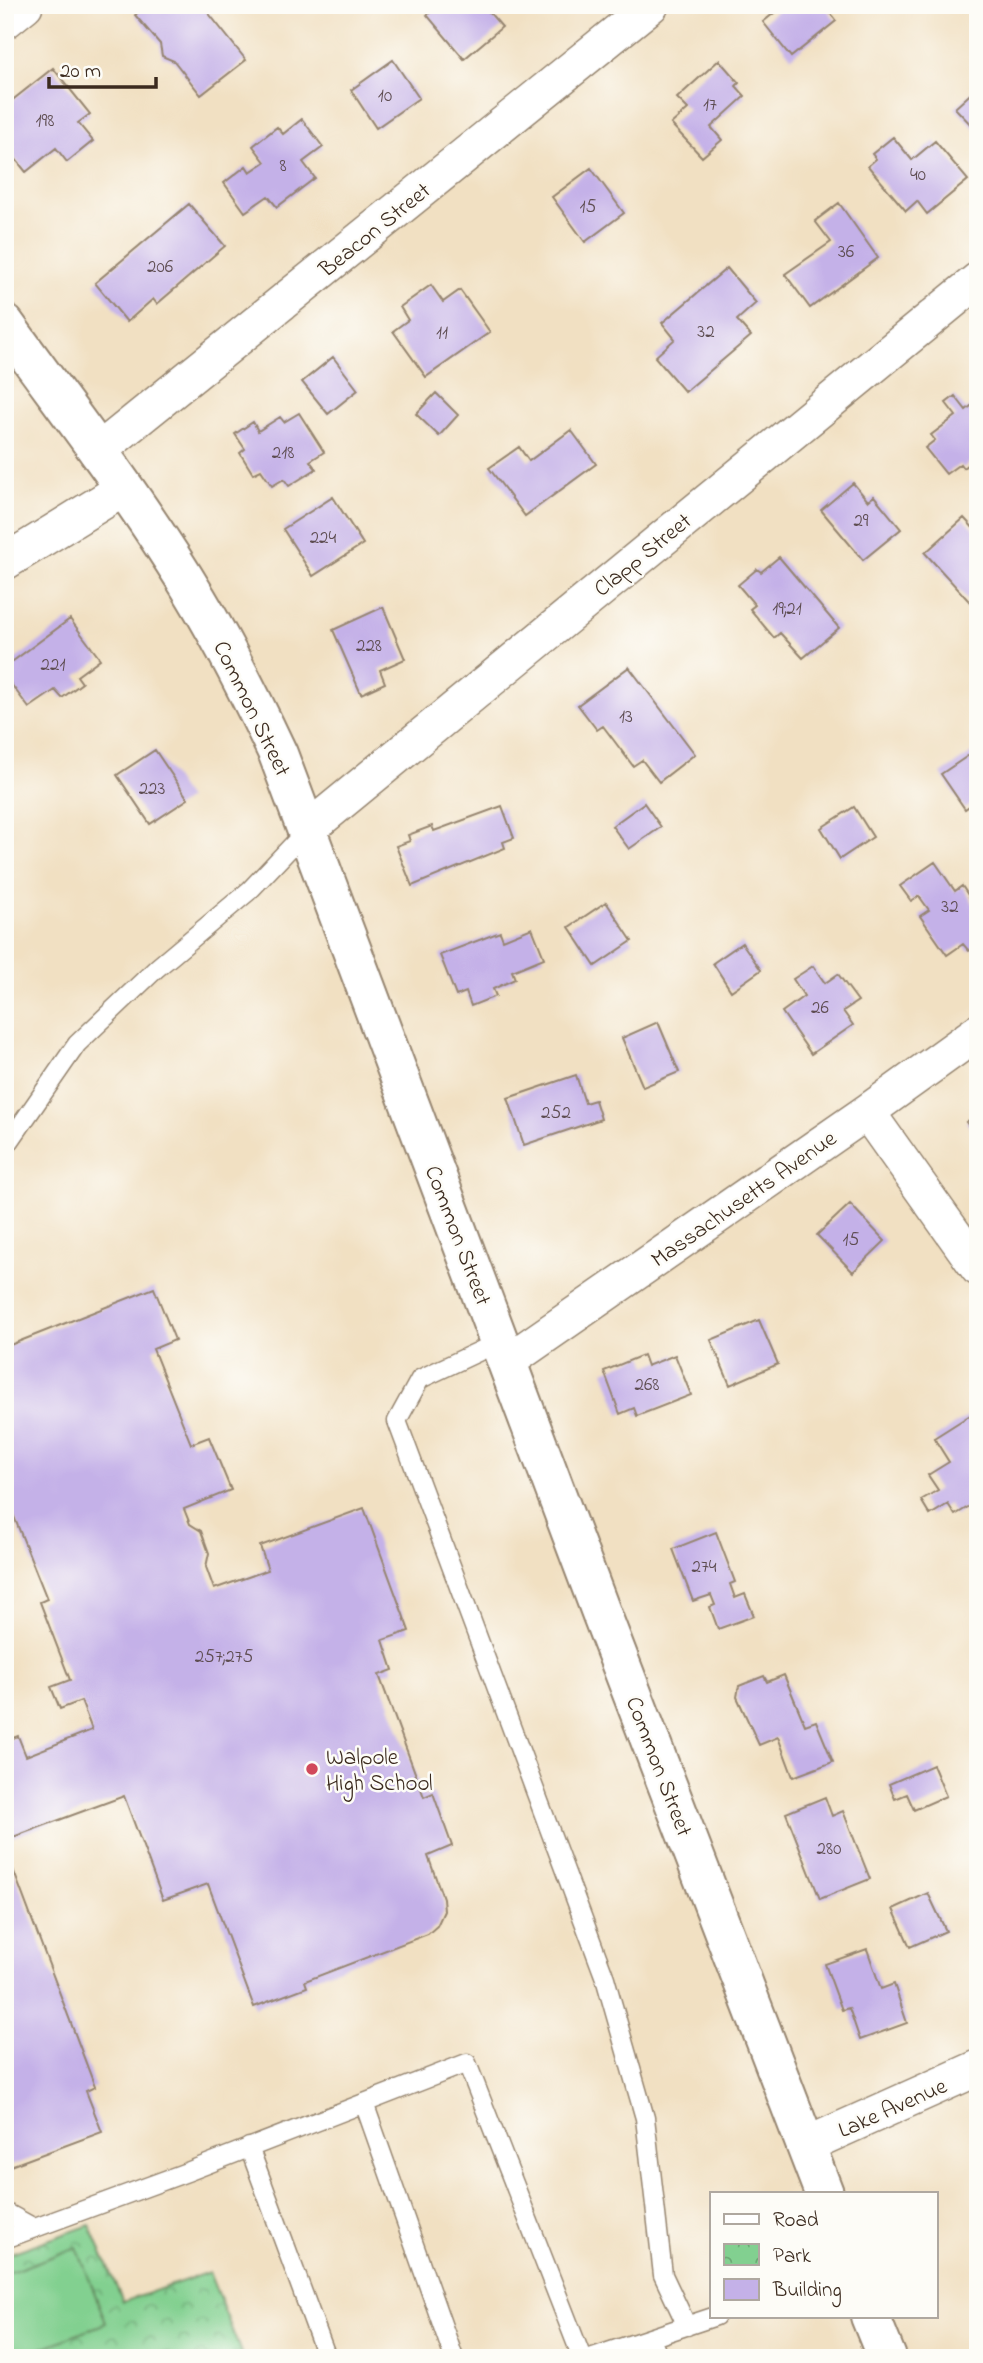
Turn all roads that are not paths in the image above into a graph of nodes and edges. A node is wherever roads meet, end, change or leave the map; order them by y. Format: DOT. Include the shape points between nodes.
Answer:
graph roads {
  1 [pos="26,5"];
  2 [pos="651,5"];
  3 [pos="5,21"];
  4 [pos="978,280"];
  5 [pos="5,324"];
  6 [pos="97,452"];
  7 [pos="123,489"];
  8 [pos="5,562"];
  9 [pos="307,830"];
  10 [pos="978,1032"];
  11 [pos="867,1112"];
  12 [pos="5,1148"];
  13 [pos="978,1268"];
  14 [pos="503,1352"];
  15 [pos="978,2068"];
  16 [pos="364,2103"];
  17 [pos="806,2145"];
  18 [pos="249,2147"];
  19 [pos="824,2192"];
  20 [pos="5,2212"];
  21 [pos="34,2228"];
  22 [pos="5,2239"];
  23 [pos="710,2318"];
  24 [pos="871,2318"];
  25 [pos="687,2326"];
  26 [pos="651,2339"];
  27 [pos="327,2358"];
  28 [pos="454,2358"];
  29 [pos="582,2358"];
  30 [pos="590,2358"];
  31 [pos="659,2358"];
  32 [pos="887,2358"];
  1 -- 3 [label="street"];
  2 -- 6 [label="street, Beacon Street"];
  4 -- 9 [label="street, Clapp Street"];
  5 -- 6 [label="main road, Common Street"];
  6 -- 7 [label="main road, Common Street"];
  7 -- 8 [label="street"];
  7 -- 9 [label="main road, Common Street" via="196,596 242,678"];
  9 -- 12 [label="lane" via="250,890 157,968 77,1044"];
  9 -- 14 [label="main road, Common Street"];
  10 -- 11 [label="street, Massachusetts Avenue"];
  11 -- 13 [label="street"];
  11 -- 14 [label="street, Massachusetts Avenue"];
  14 -- 17 [label="main road, Common Street"];
  14 -- 25 [label="lane" via="420,1379 397,1421 605,1978 645,2118 663,2274"];
  15 -- 17 [label="street, Lake Avenue"];
  16 -- 18 [label="lane"];
  16 -- 28 [label="lane"];
  16 -- 29 [label="lane" via="467,2063"];
  17 -- 19 [label="main road, Common Street"];
  18 -- 21 [label="lane"];
  18 -- 27 [label="lane"];
  20 -- 21 [label="lane"];
  21 -- 22 [label="lane"];
  23 -- 25 [label="lane"];
  24 -- 32 [label="main road"];
  25 -- 26 [label="lane"];
  26 -- 30 [label="lane"];
  26 -- 31 [label="lane"];
}
